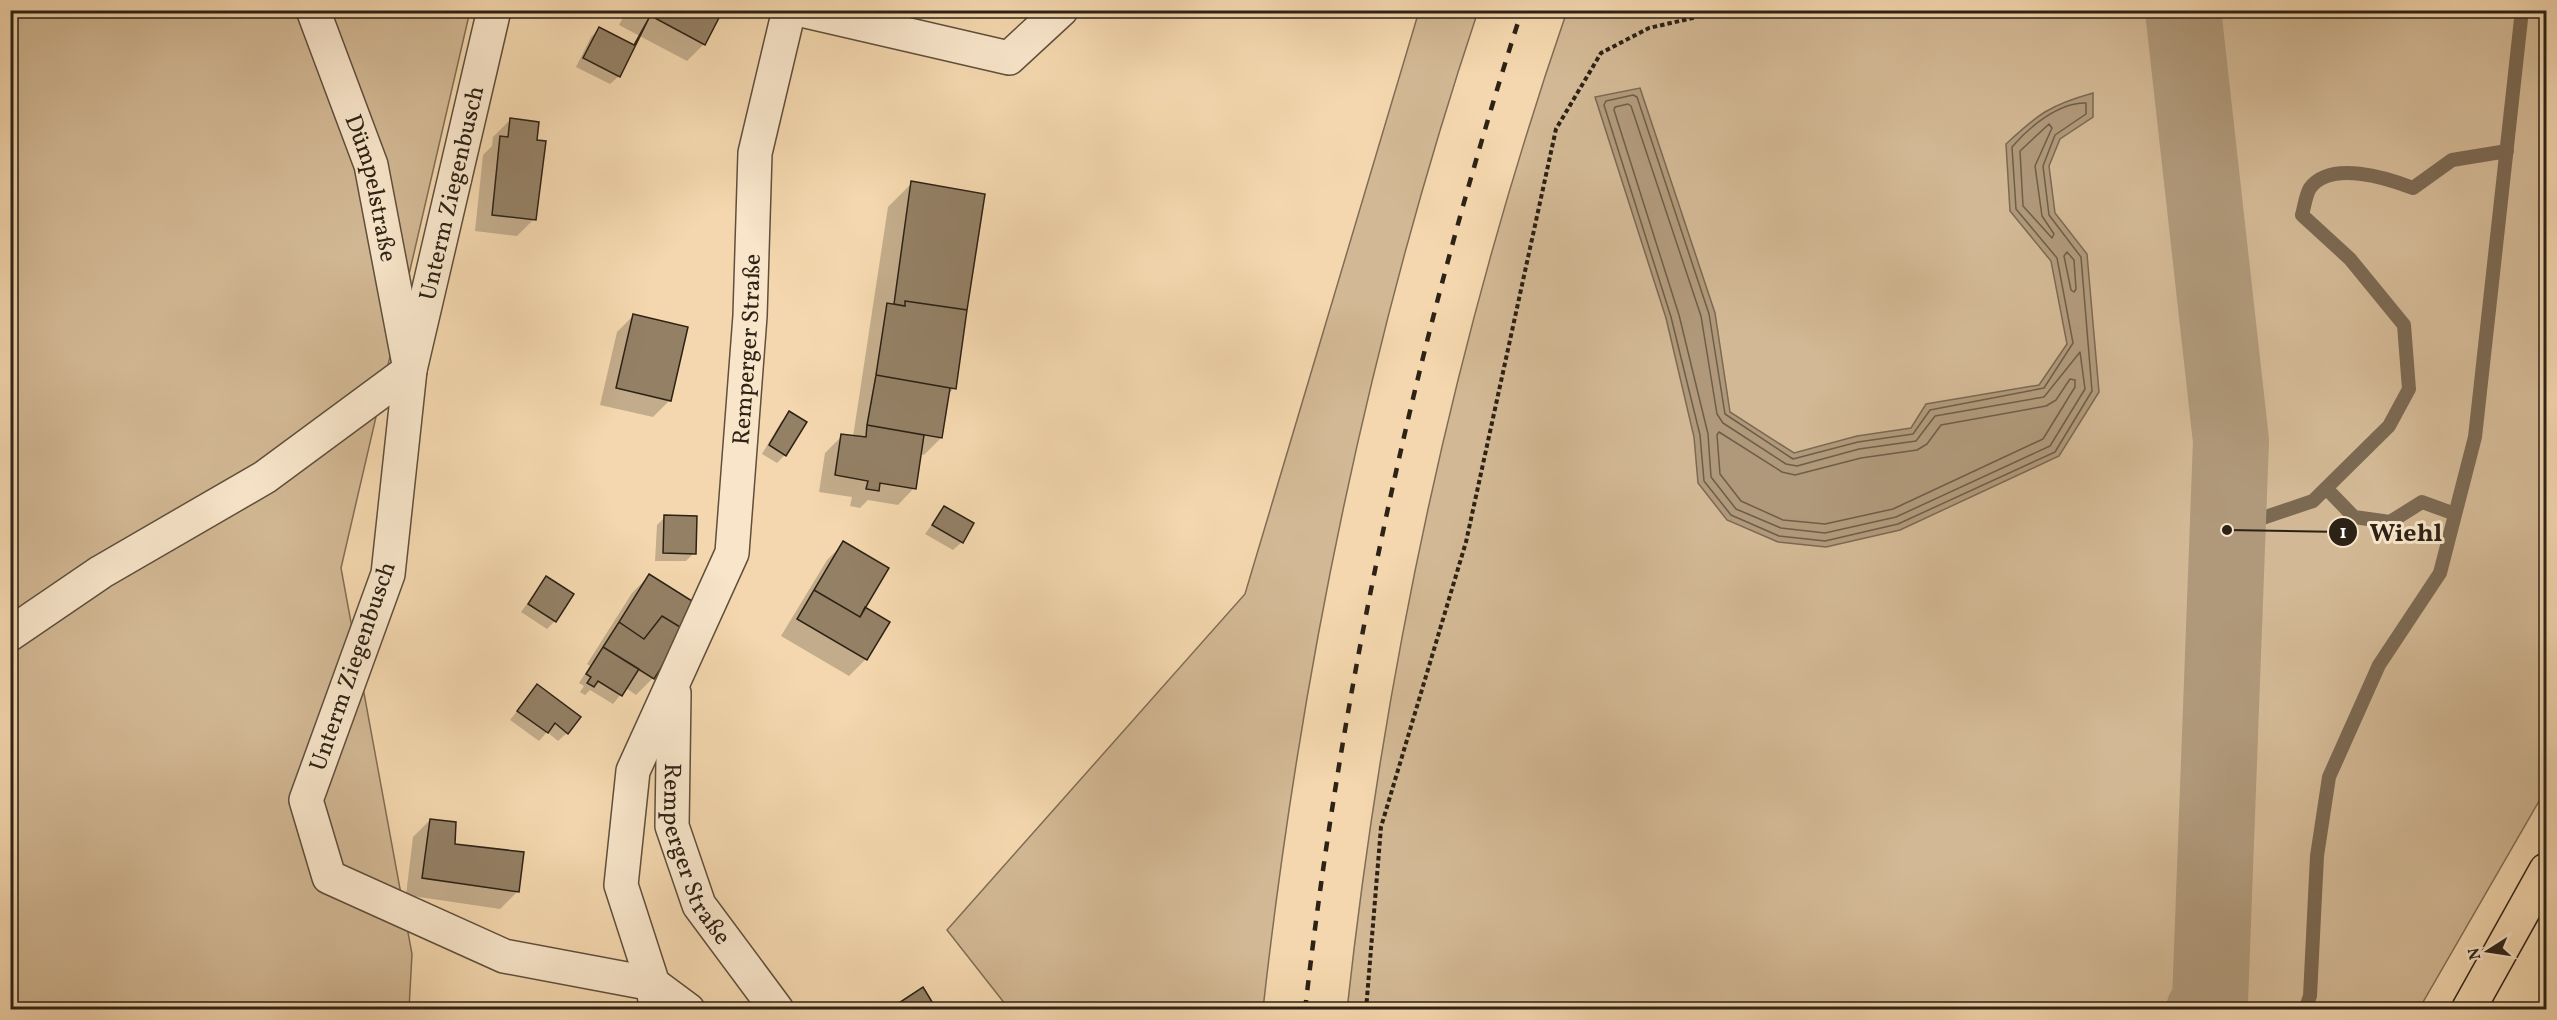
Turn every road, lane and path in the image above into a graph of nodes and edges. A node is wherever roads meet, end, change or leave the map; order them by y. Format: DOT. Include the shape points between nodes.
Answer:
graph roads {
  1 [pos="313,10"];
  2 [pos="494,10"];
  3 [pos="789,10"];
  4 [pos="801,10"];
  5 [pos="1061,10"];
  6 [pos="1697,17"];
  7 [pos="410,370"];
  8 [pos="10,634"];
  9 [pos="674,679"];
  10 [pos="2547,870"];
  11 [pos="654,997"];
  12 [pos="688,1010"];
  13 [pos="777,1010"];
  14 [pos="1366,1010"];
  15 [pos="2468,1010"];
  1 -- 7 [label="street, Dümpelstraße" via="371,165"];
  2 -- 7 [label="street, Unterm Ziegenbusch"];
  3 -- 9 [label="street, Remperger Straße" via="755,153 750,316 732,552"];
  4 -- 5 [label="street" via="1009,58"];
  6 -- 14 [label="path" via="1649,28 1601,53 1556,129 1466,542 1381,827"];
  7 -- 8 [label="street" via="265,477 101,572"];
  7 -- 11 [label="street, Unterm Ziegenbusch" via="388,574 306,800 329,877 504,956"];
  9 -- 11 [label="street, Remperger Straße" via="633,771 621,885"];
  9 -- 13 [label="street, Remperger Straße" via="672,826 699,905"];
  10 -- 15 [label="main road"];
  11 -- 12 [label="street"];
}
